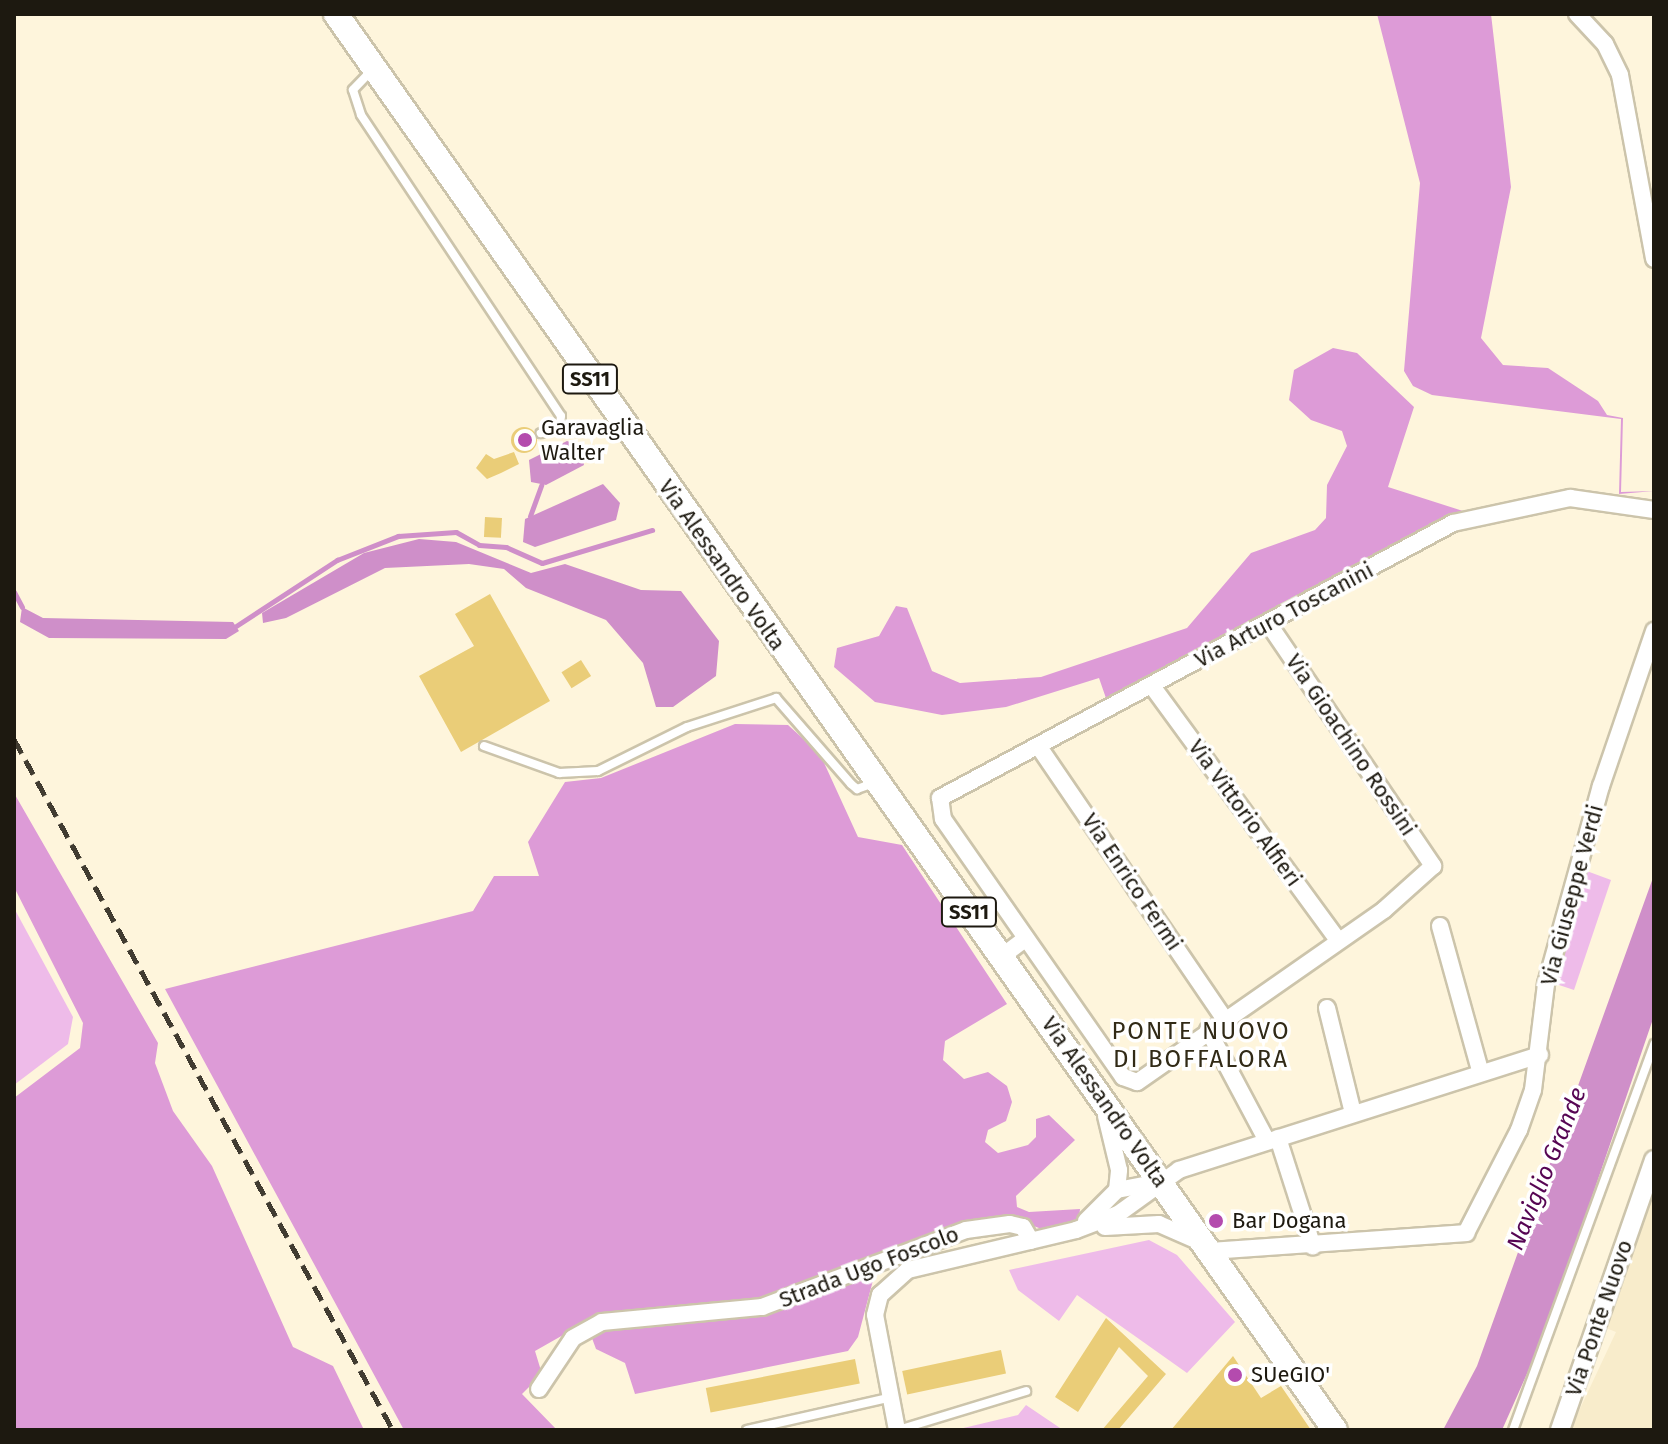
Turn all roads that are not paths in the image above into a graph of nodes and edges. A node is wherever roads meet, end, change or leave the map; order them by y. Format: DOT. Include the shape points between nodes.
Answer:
graph roads {
  1 [pos="336,14"];
  2 [pos="1577,14"];
  3 [pos="373,69"];
  4 [pos="1654,259"];
  5 [pos="541,433"];
  6 [pos="1654,510"];
  7 [pos="1268,623"];
  8 [pos="1654,631"];
  9 [pos="1152,686"];
  10 [pos="484,746"];
  11 [pos="1039,747"];
  12 [pos="876,781"];
  13 [pos="937,805"];
  14 [pos="1440,926"];
  15 [pos="1026,938"];
  16 [pos="1338,940"];
  17 [pos="1001,957"];
  18 [pos="1327,1008"];
  19 [pos="1224,1018"];
  20 [pos="1208,1030"];
  21 [pos="1654,1044"];
  22 [pos="1540,1055"];
  23 [pos="1480,1070"];
  24 [pos="1090,1081"];
  25 [pos="1353,1113"];
  26 [pos="1273,1140"];
  27 [pos="1654,1160"];
  28 [pos="1161,1182"];
  29 [pos="1117,1190"];
  30 [pos="1076,1230"];
  31 [pos="1031,1241"];
  32 [pos="1313,1247"];
  33 [pos="1210,1250"];
  34 [pos="539,1389"];
  35 [pos="1026,1391"];
  36 [pos="888,1398"];
  37 [pos="747,1430"];
  38 [pos="897,1430"];
  39 [pos="1335,1430"];
  40 [pos="1512,1430"];
  41 [pos="1560,1430"];
  1 -- 3 [label="main road, Via Alessandro Volta / SS11"];
  2 -- 4 [label="street" via="1605,44 1620,75"];
  3 -- 5 [label="lane" via="353,90 361,115 561,416 560,425"];
  3 -- 12 [label="main road, Via Alessandro Volta / SS11"];
  6 -- 7 [label="street, Via Arturo Toscanini" via="1570,498 1453,523"];
  7 -- 9 [label="street, Via Arturo Toscanini"];
  7 -- 16 [label="street, Via Gioachino Rossini" via="1433,866"];
  8 -- 22 [label="street, Via Giuseppe Verdi" via="1601,786 1546,984"];
  9 -- 11 [label="street, Via Arturo Toscanini"];
  9 -- 16 [label="street, Via Vittorio Alfieri"];
  10 -- 12 [label="lane" via="559,773 598,771 699,722 776,698 857,789"];
  11 -- 13 [label="street, Via Arturo Toscanini" via="949,792"];
  11 -- 19 [label="street, Via Enrico Fermi"];
  12 -- 17 [label="main road, Via Alessandro Volta / SS11"];
  13 -- 15 [label="street, Via Alessandro Volta"];
  14 -- 23 [label="street"];
  15 -- 17 [label="street"];
  15 -- 20 [label="street, Via Alessandro Volta" via="1123,1077 1137,1082"];
  16 -- 19 [label="street"];
  17 -- 24 [label="main road, Via Alessandro Volta / SS11"];
  18 -- 25 [label="street"];
  19 -- 20 [label="street"];
  20 -- 26 [label="street"];
  21 -- 40 [label="lane"];
  22 -- 23 [label="street"];
  22 -- 32 [label="street, Via Giuseppe Verdi" via="1519,1130 1466,1233"];
  23 -- 25 [label="street"];
  24 -- 28 [label="main road, Via Alessandro Volta / SS11"];
  24 -- 29 [label="street" via="1116,1150"];
  25 -- 26 [label="street"];
  26 -- 28 [label="street" via="1179,1170"];
  26 -- 32 [label="street"];
  27 -- 41 [label="street, Via Ponte Nuovo"];
  28 -- 29 [label="street"];
  28 -- 30 [label="street" via="1118,1214"];
  28 -- 33 [label="main road, Via Alessandro Volta / SS11"];
  29 -- 30 [label="street"];
  30 -- 31 [label="street"];
  30 -- 33 [label="street" via="1159,1224"];
  31 -- 34 [label="street, Strada Ugo Foscolo" via="1023,1227 1010,1224 966,1230 762,1307 602,1322 573,1338"];
  31 -- 36 [label="street" via="908,1270 889,1282 875,1315"];
  32 -- 33 [label="street, Via Giuseppe Verdi"];
  33 -- 39 [label="main road, SS11"];
  35 -- 38 [label="lane"];
  36 -- 37 [label="lane"];
  36 -- 38 [label="street"];
}
